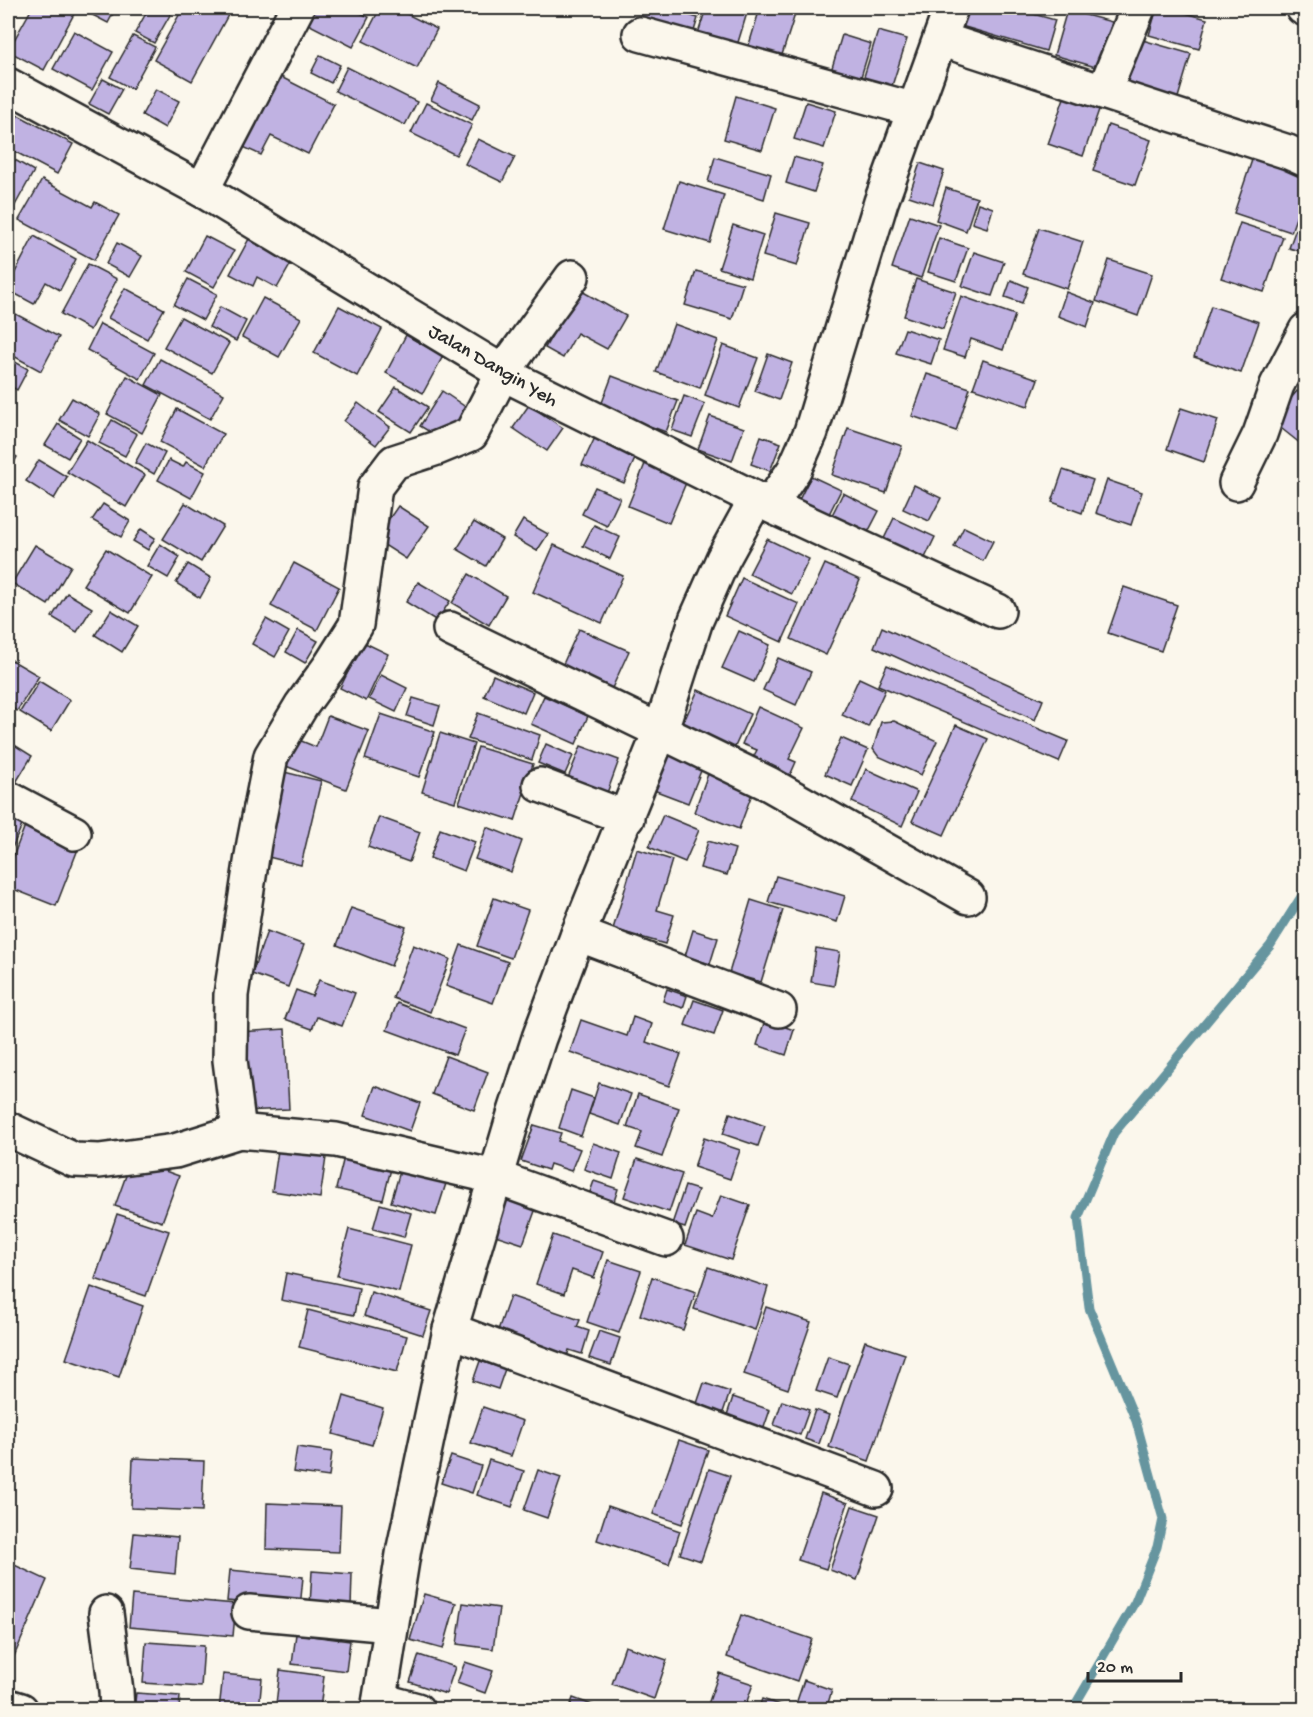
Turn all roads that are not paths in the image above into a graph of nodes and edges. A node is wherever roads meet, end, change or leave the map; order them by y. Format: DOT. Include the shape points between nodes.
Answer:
graph roads {
  1 [pos="297,8"];
  2 [pos="951,8"];
  3 [pos="1138,8"];
  4 [pos="639,34"];
  5 [pos="940,39"];
  6 [pos="8,85"];
  7 [pos="1104,91"];
  8 [pos="915,110"];
  9 [pos="1305,160"];
  10 [pos="202,190"];
  11 [pos="572,277"];
  12 [pos="1301,348"];
  13 [pos="503,372"];
  14 [pos="1236,483"];
  15 [pos="763,502"];
  16 [pos="998,611"];
  17 [pos="450,629"];
  18 [pos="660,732"];
  19 [pos="540,785"];
  20 [pos="8,798"];
  21 [pos="627,818"];
  22 [pos="74,833"];
  23 [pos="968,897"];
  24 [pos="578,934"];
  25 [pos="779,1010"];
  26 [pos="8,1130"];
  27 [pos="239,1131"];
  28 [pos="495,1177"];
  29 [pos="666,1239"];
  30 [pos="450,1330"];
  31 [pos="876,1489"];
  32 [pos="249,1612"];
  33 [pos="106,1613"];
  34 [pos="391,1625"];
  35 [pos="379,1705"];
  36 [pos="8,1706"];
  37 [pos="21,1710"];
  38 [pos="117,1710"];
  39 [pos="417,1710"];
  1 -- 10 [label="street"];
  2 -- 5 [label="street"];
  3 -- 7 [label="street"];
  4 -- 8 [label="street"];
  5 -- 7 [label="street"];
  5 -- 8 [label="street"];
  6 -- 10 [label="street, Jalan Dangin Yeh"];
  7 -- 9 [label="street"];
  8 -- 15 [label="street" via="881,202 811,432 794,470"];
  10 -- 13 [label="street, Jalan Dangin Yeh"];
  11 -- 13 [label="street"];
  12 -- 14 [label="street" via="1277,385 1260,434"];
  13 -- 15 [label="street, Jalan Dangin Yeh"];
  13 -- 27 [label="street" via="471,434 394,462 375,487 356,625 271,756 231,995 230,1060"];
  15 -- 16 [label="street, Jalan Dangin Yeh"];
  15 -- 18 [label="street" via="723,559 696,620"];
  17 -- 18 [label="street"];
  18 -- 21 [label="street"];
  18 -- 23 [label="street" via="769,784"];
  19 -- 21 [label="street"];
  20 -- 22 [label="street"];
  21 -- 24 [label="street"];
  24 -- 25 [label="street"];
  24 -- 28 [label="street" via="539,1038"];
  26 -- 27 [label="street" via="74,1160 99,1161 175,1151"];
  27 -- 28 [label="street" via="336,1140"];
  28 -- 29 [label="street"];
  28 -- 30 [label="street"];
  30 -- 31 [label="street"];
  30 -- 34 [label="street"];
  32 -- 34 [label="street"];
  33 -- 38 [label="street"];
  34 -- 35 [label="street"];
  35 -- 39 [label="street"];
  36 -- 37 [label="street"];
}
